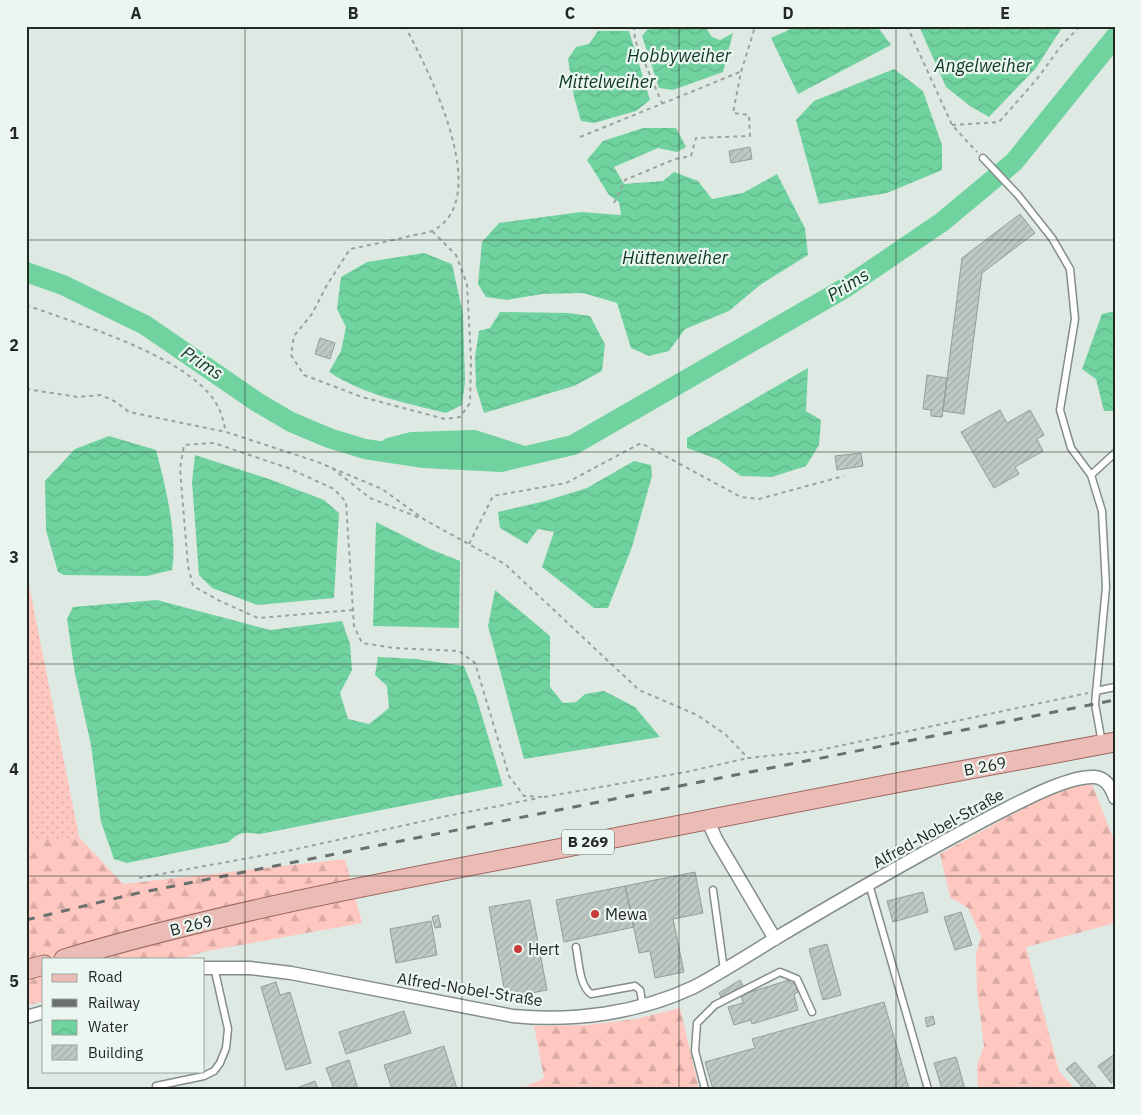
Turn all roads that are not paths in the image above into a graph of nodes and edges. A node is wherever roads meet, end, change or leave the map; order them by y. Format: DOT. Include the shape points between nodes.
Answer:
graph roads {
  1 [pos="983,158"];
  2 [pos="1115,454"];
  3 [pos="1091,476"];
  4 [pos="1115,687"];
  5 [pos="1096,691"];
  6 [pos="1108,743"];
  7 [pos="1115,798"];
  8 [pos="707,819"];
  9 [pos="869,884"];
  10 [pos="713,890"];
  11 [pos="776,939"];
  12 [pos="576,947"];
  13 [pos="68,958"];
  14 [pos="42,966"];
  15 [pos="209,968"];
  16 [pos="26,970"];
  17 [pos="724,970"];
  18 [pos="643,1006"];
  19 [pos="812,1012"];
  20 [pos="42,1013"];
  21 [pos="26,1017"];
  22 [pos="156,1086"];
  23 [pos="705,1089"];
  24 [pos="928,1089"];
  1 -- 3 [label="lane" via="1052,238 1070,269 1075,318 1060,410 1070,448"];
  2 -- 3 [label="lane"];
  3 -- 5 [label="lane" via="1102,512 1106,587"];
  4 -- 5 [label="lane"];
  5 -- 6 [label="lane" via="1095,704"];
  6 -- 8 [label="main road, B 269 / B 269"];
  7 -- 9 [label="street, Alfred-Nobel-Straße" via="1110,787 1098,777 1066,782 1035,794"];
  8 -- 11 [label="street"];
  8 -- 13 [label="main road, B 269 / B 269" via="237,913"];
  9 -- 11 [label="street, Alfred-Nobel-Straße"];
  9 -- 24 [label="lane"];
  10 -- 17 [label="lane"];
  11 -- 17 [label="street, Alfred-Nobel-Straße"];
  12 -- 18 [label="lane" via="588,992 635,986 640,990"];
  14 -- 16 [label="main road"];
  15 -- 18 [label="street, Alfred-Nobel-Straße" via="291,973 542,1019 613,1013"];
  15 -- 22 [label="lane" via="228,1029 220,1063 204,1076"];
  17 -- 18 [label="street, Alfred-Nobel-Straße" via="673,997"];
  19 -- 23 [label="lane" via="797,979 780,972 714,1005 697,1023 695,1052"];
  20 -- 21 [label="street"];
}
